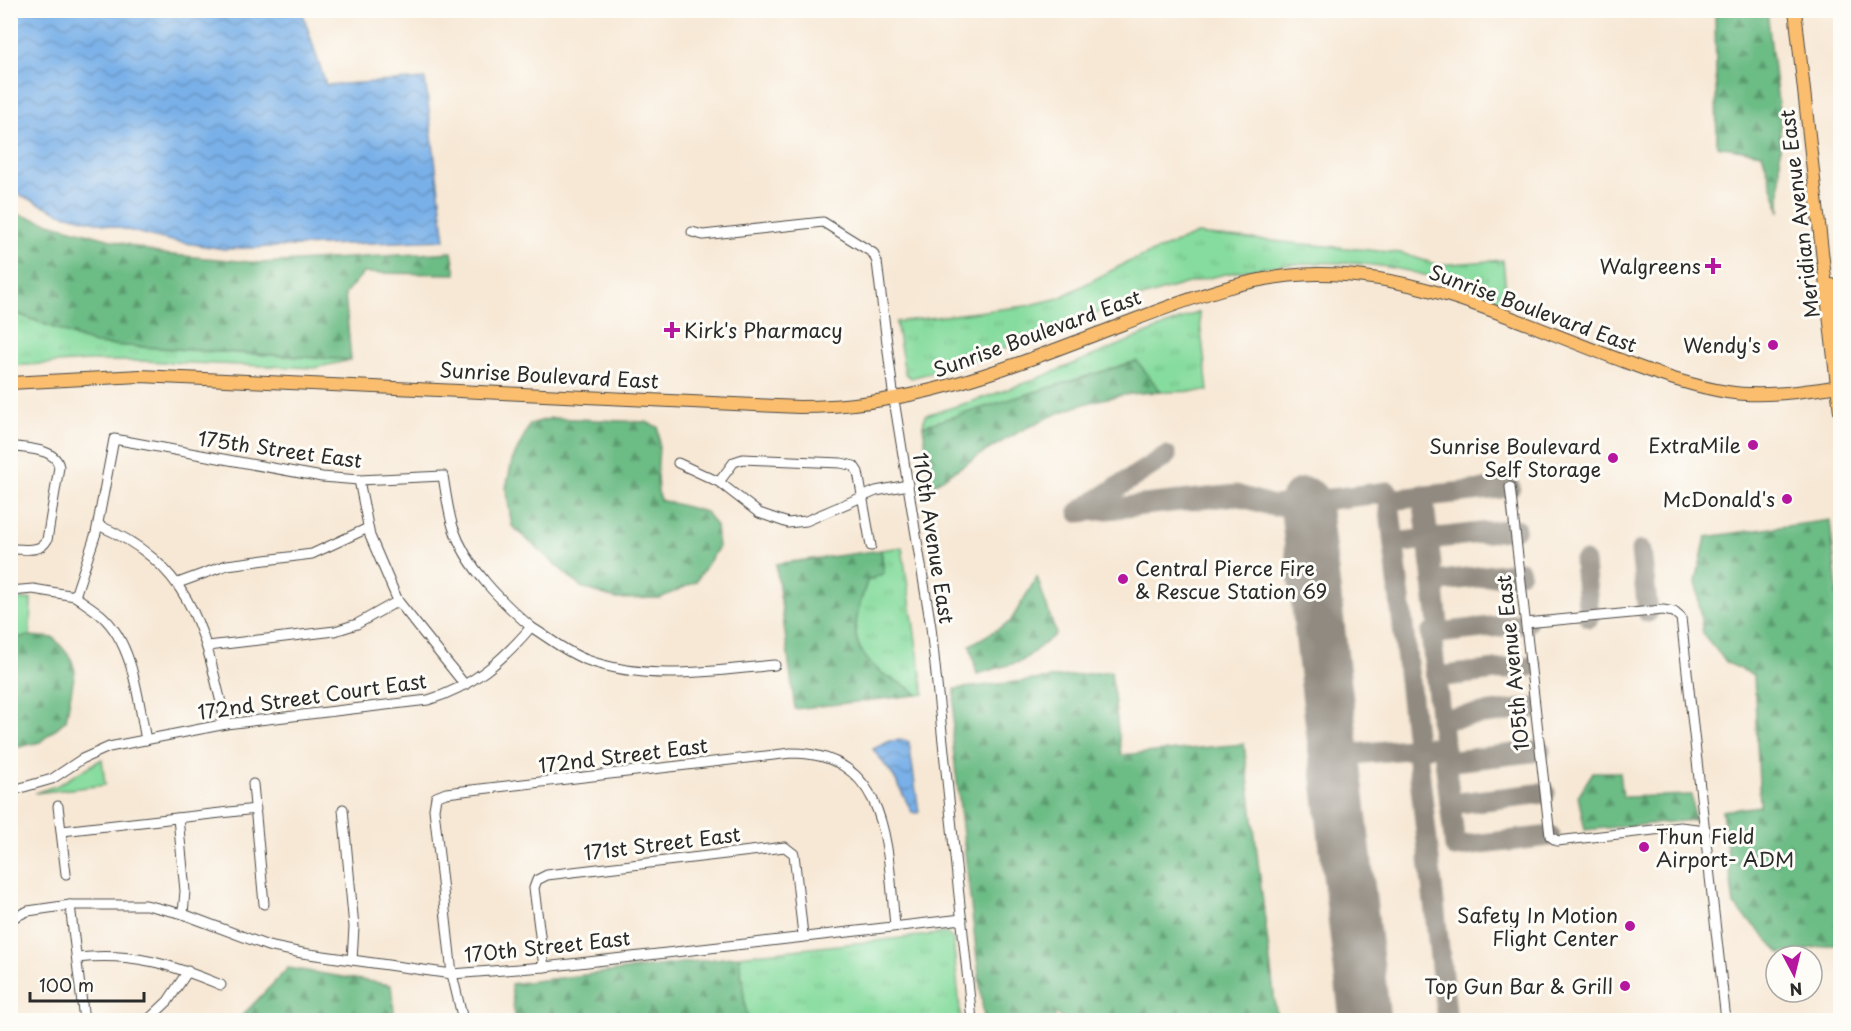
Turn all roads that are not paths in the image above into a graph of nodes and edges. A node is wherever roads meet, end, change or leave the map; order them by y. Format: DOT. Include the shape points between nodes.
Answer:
graph roads {
  1 [pos="1796,10"];
  2 [pos="692,232"];
  3 [pos="1826,268"];
  4 [pos="1840,309"];
  5 [pos="10,383"];
  6 [pos="1839,386"];
  7 [pos="894,400"];
  8 [pos="1840,412"];
  9 [pos="10,446"];
  10 [pos="678,463"];
  11 [pos="359,480"];
  12 [pos="719,482"];
  13 [pos="908,485"];
  14 [pos="1510,487"];
  15 [pos="862,495"];
  16 [pos="98,525"];
  17 [pos="368,528"];
  18 [pos="871,546"];
  19 [pos="10,549"];
  20 [pos="178,583"];
  21 [pos="10,591"];
  22 [pos="75,596"];
  23 [pos="398,601"];
  24 [pos="1526,623"];
  25 [pos="531,627"];
  26 [pos="208,646"];
  27 [pos="775,665"];
  28 [pos="465,685"];
  29 [pos="226,724"];
  30 [pos="146,740"];
  31 [pos="253,784"];
  32 [pos="10,791"];
  33 [pos="58,806"];
  34 [pos="256,809"];
  35 [pos="342,809"];
  36 [pos="178,818"];
  37 [pos="1706,830"];
  38 [pos="62,831"];
  39 [pos="66,874"];
  40 [pos="264,904"];
  41 [pos="70,905"];
  42 [pos="183,914"];
  43 [pos="962,918"];
  44 [pos="10,920"];
  45 [pos="895,925"];
  46 [pos="803,935"];
  47 [pos="77,958"];
  48 [pos="352,960"];
  49 [pos="543,967"];
  50 [pos="188,971"];
  51 [pos="452,974"];
  52 [pos="221,985"];
  53 [pos="84,1020"];
  54 [pos="148,1020"];
  55 [pos="463,1020"];
  56 [pos="972,1020"];
  57 [pos="1726,1020"];
  1 -- 3 [label="main road, Meridian Avenue East"];
  2 -- 7 [label="street, 110th Avenue East" via="703,235 823,222 873,253"];
  3 -- 4 [label="main road"];
  3 -- 6 [label="main road, Meridian Avenue East"];
  5 -- 7 [label="main road, Sunrise Boulevard East" via="140,376 799,407"];
  6 -- 7 [label="main road, Sunrise Boulevard East" via="1805,392 1754,393 1698,386 1426,288 1374,278 1313,274 1214,290 994,372"];
  6 -- 8 [label="main road, Meridian Avenue East"];
  7 -- 13 [label="street, 110th Avenue East"];
  9 -- 19 [label="street" via="52,454 59,467 44,546"];
  10 -- 12 [label="street"];
  11 -- 16 [label="street, 175th Street East" via="283,471 114,439"];
  11 -- 17 [label="street"];
  11 -- 25 [label="street, 175th Street East" via="443,476 459,542 507,606"];
  12 -- 15 [label="street" via="759,513 788,523 806,521"];
  12 -- 15 [label="street" via="734,462 743,459 841,463 854,466"];
  13 -- 15 [label="street"];
  13 -- 43 [label="street, 110th Avenue East" via="931,627"];
  14 -- 24 [label="street, 105th Avenue East"];
  15 -- 18 [label="street"];
  16 -- 20 [label="street" via="133,541"];
  16 -- 22 [label="street"];
  17 -- 20 [label="street" via="312,554 227,565"];
  17 -- 23 [label="street"];
  20 -- 26 [label="street"];
  21 -- 22 [label="street"];
  22 -- 30 [label="street" via="103,616 116,633 129,662"];
  23 -- 26 [label="street" via="357,624 334,631"];
  23 -- 28 [label="street"];
  24 -- 37 [label="street" via="1663,610 1674,612 1683,622"];
  24 -- 37 [label="street, 105th Avenue East" via="1550,836 1557,841 1680,827"];
  25 -- 27 [label="street" via="585,659 610,667 682,674"];
  25 -- 28 [label="street, 172nd Street Court East" via="498,663"];
  26 -- 29 [label="street"];
  28 -- 29 [label="street, 172nd Street Court East" via="446,695 407,705"];
  29 -- 30 [label="street, 172nd Street Court East"];
  30 -- 32 [label="street, 172nd Street Court East" via="97,752 52,779"];
  31 -- 34 [label="street"];
  33 -- 38 [label="street"];
  34 -- 36 [label="street"];
  34 -- 40 [label="street"];
  35 -- 48 [label="street" via="354,927"];
  36 -- 38 [label="street"];
  36 -- 42 [label="street" via="185,891"];
  37 -- 57 [label="street"];
  38 -- 39 [label="street"];
  41 -- 42 [label="street, 170th Street East" via="128,904"];
  41 -- 44 [label="street, 170th Street East" via="34,910"];
  41 -- 47 [label="street"];
  42 -- 48 [label="street, 170th Street East" via="268,946"];
  43 -- 45 [label="street, 170th Street East"];
  43 -- 56 [label="street, 110th Avenue East"];
  45 -- 46 [label="street, 170th Street East"];
  45 -- 51 [label="street, 172nd Street East" via="885,833 879,808 869,791 845,766 814,754 792,753 436,797 434,809"];
  46 -- 49 [label="street, 170th Street East"];
  46 -- 49 [label="street, 171st Street East" via="795,858 785,848 547,875 537,880 535,897"];
  47 -- 50 [label="street" via="123,956 167,963"];
  47 -- 53 [label="street"];
  48 -- 51 [label="street, 170th Street East"];
  49 -- 51 [label="street, 170th Street East"];
  50 -- 52 [label="street"];
  50 -- 54 [label="street" via="168,1001"];
  51 -- 55 [label="street"];
}
